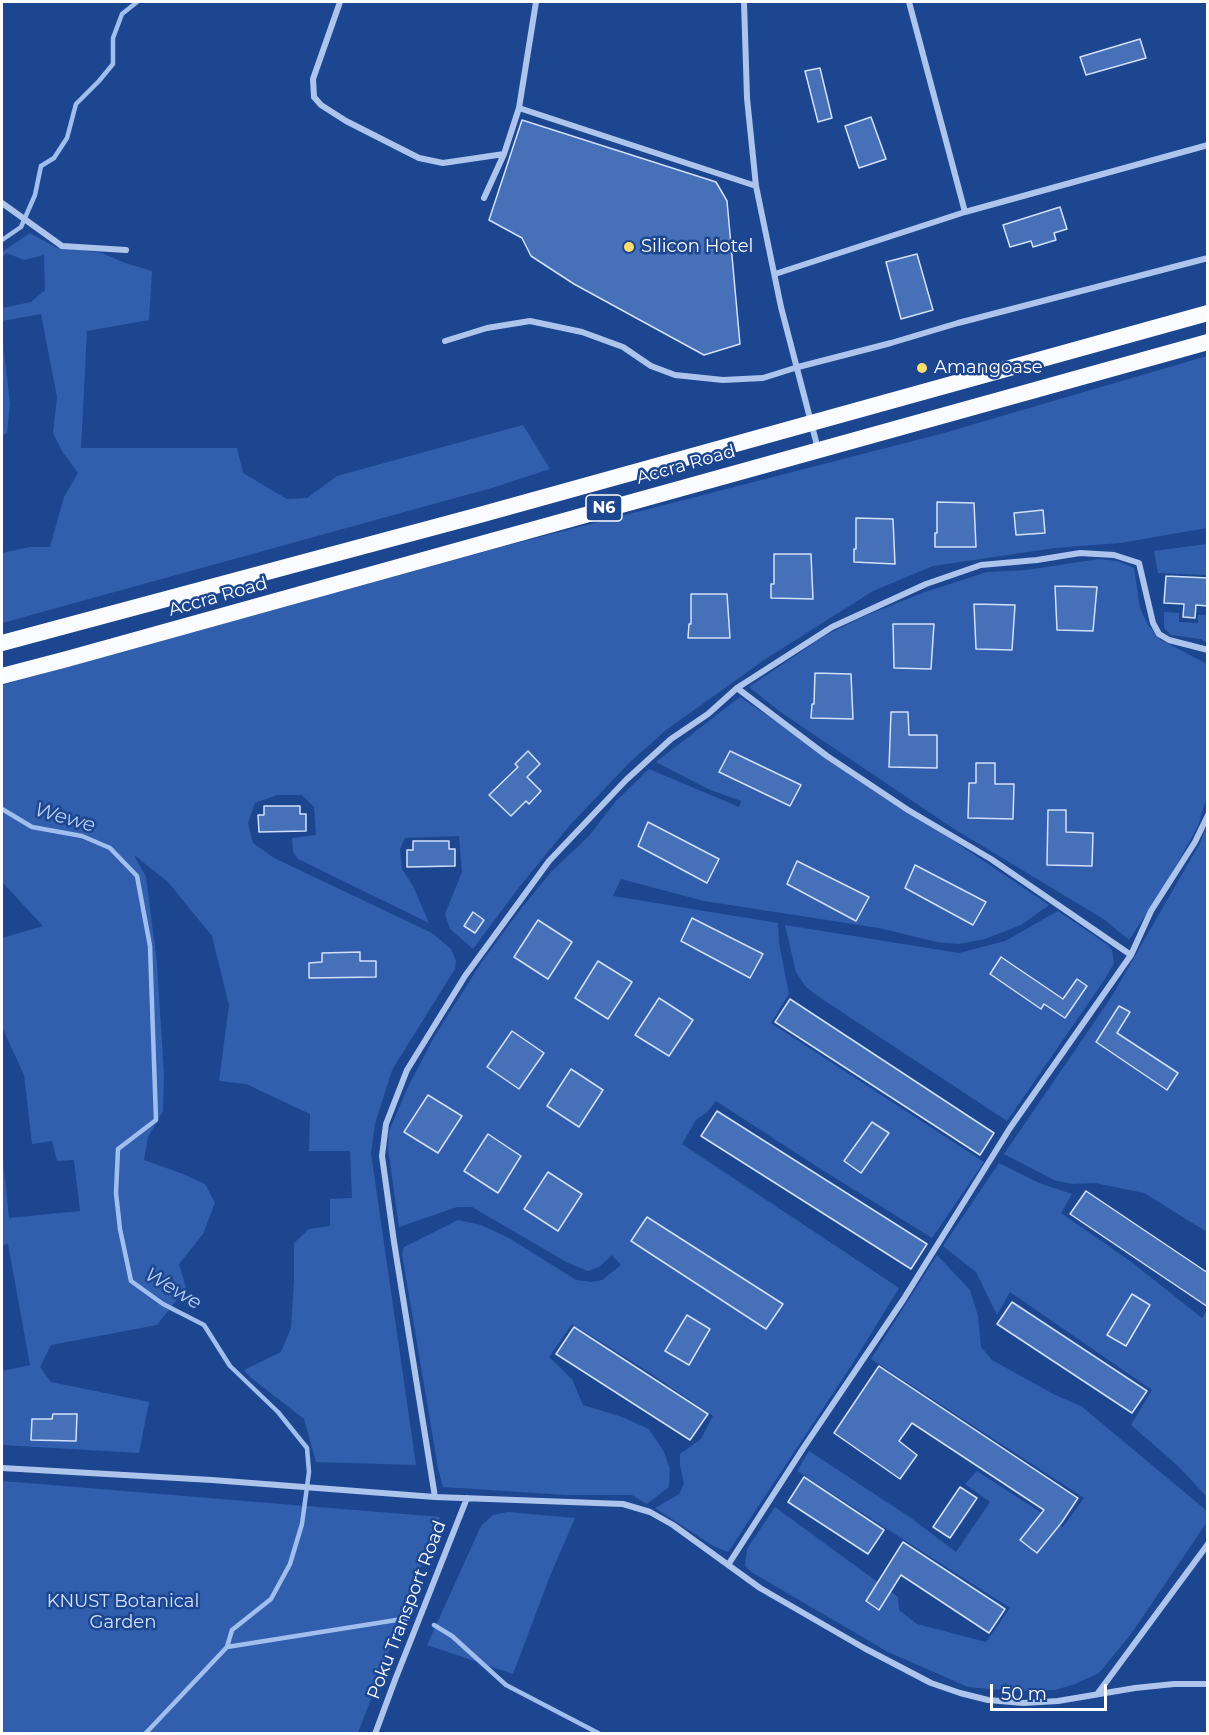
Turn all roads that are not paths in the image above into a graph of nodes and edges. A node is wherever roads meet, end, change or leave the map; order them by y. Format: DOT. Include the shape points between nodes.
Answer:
graph roads {
  1 [pos="340,2"];
  2 [pos="536,2"];
  3 [pos="744,2"];
  4 [pos="909,2"];
  5 [pos="519,108"];
  6 [pos="1208,145"];
  7 [pos="504,154"];
  8 [pos="756,186"];
  9 [pos="484,198"];
  10 [pos="2,203"];
  11 [pos="965,212"];
  12 [pos="126,250"];
  13 [pos="1208,258"];
  14 [pos="774,274"];
  15 [pos="1208,313"];
  16 [pos="445,341"];
  17 [pos="1208,342"];
  18 [pos="798,367"];
  19 [pos="811,422"];
  20 [pos="818,449"];
  21 [pos="2,643"];
  22 [pos="1208,650"];
  23 [pos="2,675"];
  24 [pos="737,688"];
  25 [pos="1208,815"];
  26 [pos="1131,956"];
  27 [pos="2,1468"];
  28 [pos="435,1497"];
  29 [pos="467,1498"];
  30 [pos="1208,1544"];
  31 [pos="728,1565"];
  32 [pos="1208,1684"];
  33 [pos="1098,1694"];
  34 [pos="375,1734"];
  1 -- 7 [label="street" via="313,79 314,97 321,105 419,158 443,163"];
  2 -- 5 [label="street"];
  3 -- 8 [label="street" via="747,98"];
  4 -- 11 [label="street"];
  5 -- 7 [label="street"];
  5 -- 8 [label="street"];
  6 -- 11 [label="street"];
  7 -- 9 [label="street"];
  8 -- 14 [label="street"];
  10 -- 12 [label="street" via="62,246"];
  11 -- 14 [label="street"];
  13 -- 18 [label="street"];
  14 -- 18 [label="street"];
  15 -- 19 [label="highway, Accra Road / N6"];
  16 -- 18 [label="street" via="487,328 530,321 582,332 623,347 651,366 675,375 723,380 763,378"];
  17 -- 20 [label="highway, Accra Road / N6"];
  18 -- 19 [label="street"];
  19 -- 20 [label="street"];
  19 -- 21 [label="highway, Accra Road / N6"];
  20 -- 23 [label="highway, Accra Road / N6"];
  22 -- 24 [label="street" via="1159,634 1139,563 1114,555 1080,553 981,565 926,584 832,627"];
  24 -- 26 [label="street" via="827,756 991,859"];
  24 -- 28 [label="street" via="626,780 549,861 465,976 397,1091 386,1124 382,1155"];
  25 -- 26 [label="street" via="1185,860 1151,911"];
  26 -- 31 [label="street" via="1010,1128 903,1300"];
  27 -- 28 [label="street"];
  28 -- 29 [label="street"];
  29 -- 31 [label="street" via="623,1504 650,1512 673,1525"];
  29 -- 34 [label="street, Poku Transport Road"];
  30 -- 33 [label="street"];
  31 -- 33 [label="street" via="760,1588 931,1683 988,1700 1023,1703"];
  32 -- 33 [label="street"];
}
